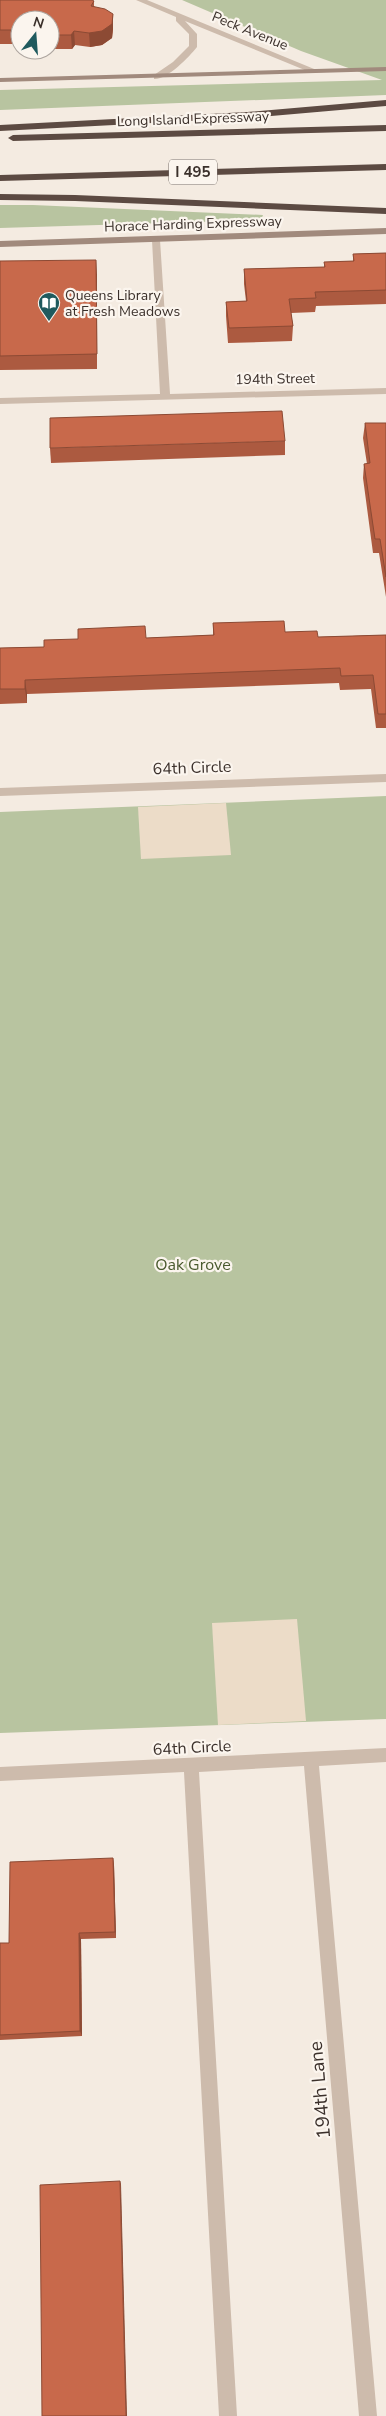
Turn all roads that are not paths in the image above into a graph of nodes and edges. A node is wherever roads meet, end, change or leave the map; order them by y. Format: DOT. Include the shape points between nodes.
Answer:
graph roads {
  1 [pos="140,0"];
  2 [pos="176,16"];
  3 [pos="386,69"];
  4 [pos="315,70"];
  5 [pos="156,77"];
  6 [pos="0,80"];
  7 [pos="386,103"];
  8 [pos="0,128"];
  9 [pos="386,128"];
  10 [pos="0,138"];
  11 [pos="386,167"];
  12 [pos="0,178"];
  13 [pos="0,198"];
  14 [pos="386,211"];
  15 [pos="386,231"];
  16 [pos="156,240"];
  17 [pos="0,244"];
  18 [pos="386,390"];
  19 [pos="165,396"];
  20 [pos="0,401"];
  21 [pos="386,778"];
  22 [pos="0,792"];
  23 [pos="386,1756"];
  24 [pos="311,1760"];
  25 [pos="191,1766"];
  26 [pos="0,1774"];
  27 [pos="228,2416"];
  28 [pos="368,2416"];
  1 -- 2 [label="street, Peck Avenue"];
  2 -- 4 [label="street, Peck Avenue"];
  2 -- 5 [label="street, Peck Avenue" via="193,34 193,47"];
  3 -- 4 [label="main road"];
  4 -- 5 [label="main road"];
  5 -- 6 [label="main road"];
  7 -- 8 [label="highway" via="247,115"];
  9 -- 10 [label="highway, Long Island Expressway"];
  11 -- 12 [label="highway, I 495"];
  13 -- 14 [label="highway" via="75,198"];
  15 -- 16 [label="main road, Horace Harding Expressway"];
  16 -- 17 [label="main road, Horace Harding Expressway"];
  16 -- 19 [label="street"];
  18 -- 19 [label="street, 194th Street"];
  19 -- 20 [label="street, 194th Street"];
  21 -- 22 [label="street, 64th Circle"];
  23 -- 24 [label="street, 64th Circle"];
  24 -- 25 [label="street, 64th Circle"];
  24 -- 28 [label="street, 194th Lane"];
  25 -- 26 [label="street, 64th Circle"];
  25 -- 27 [label="street"];
}
